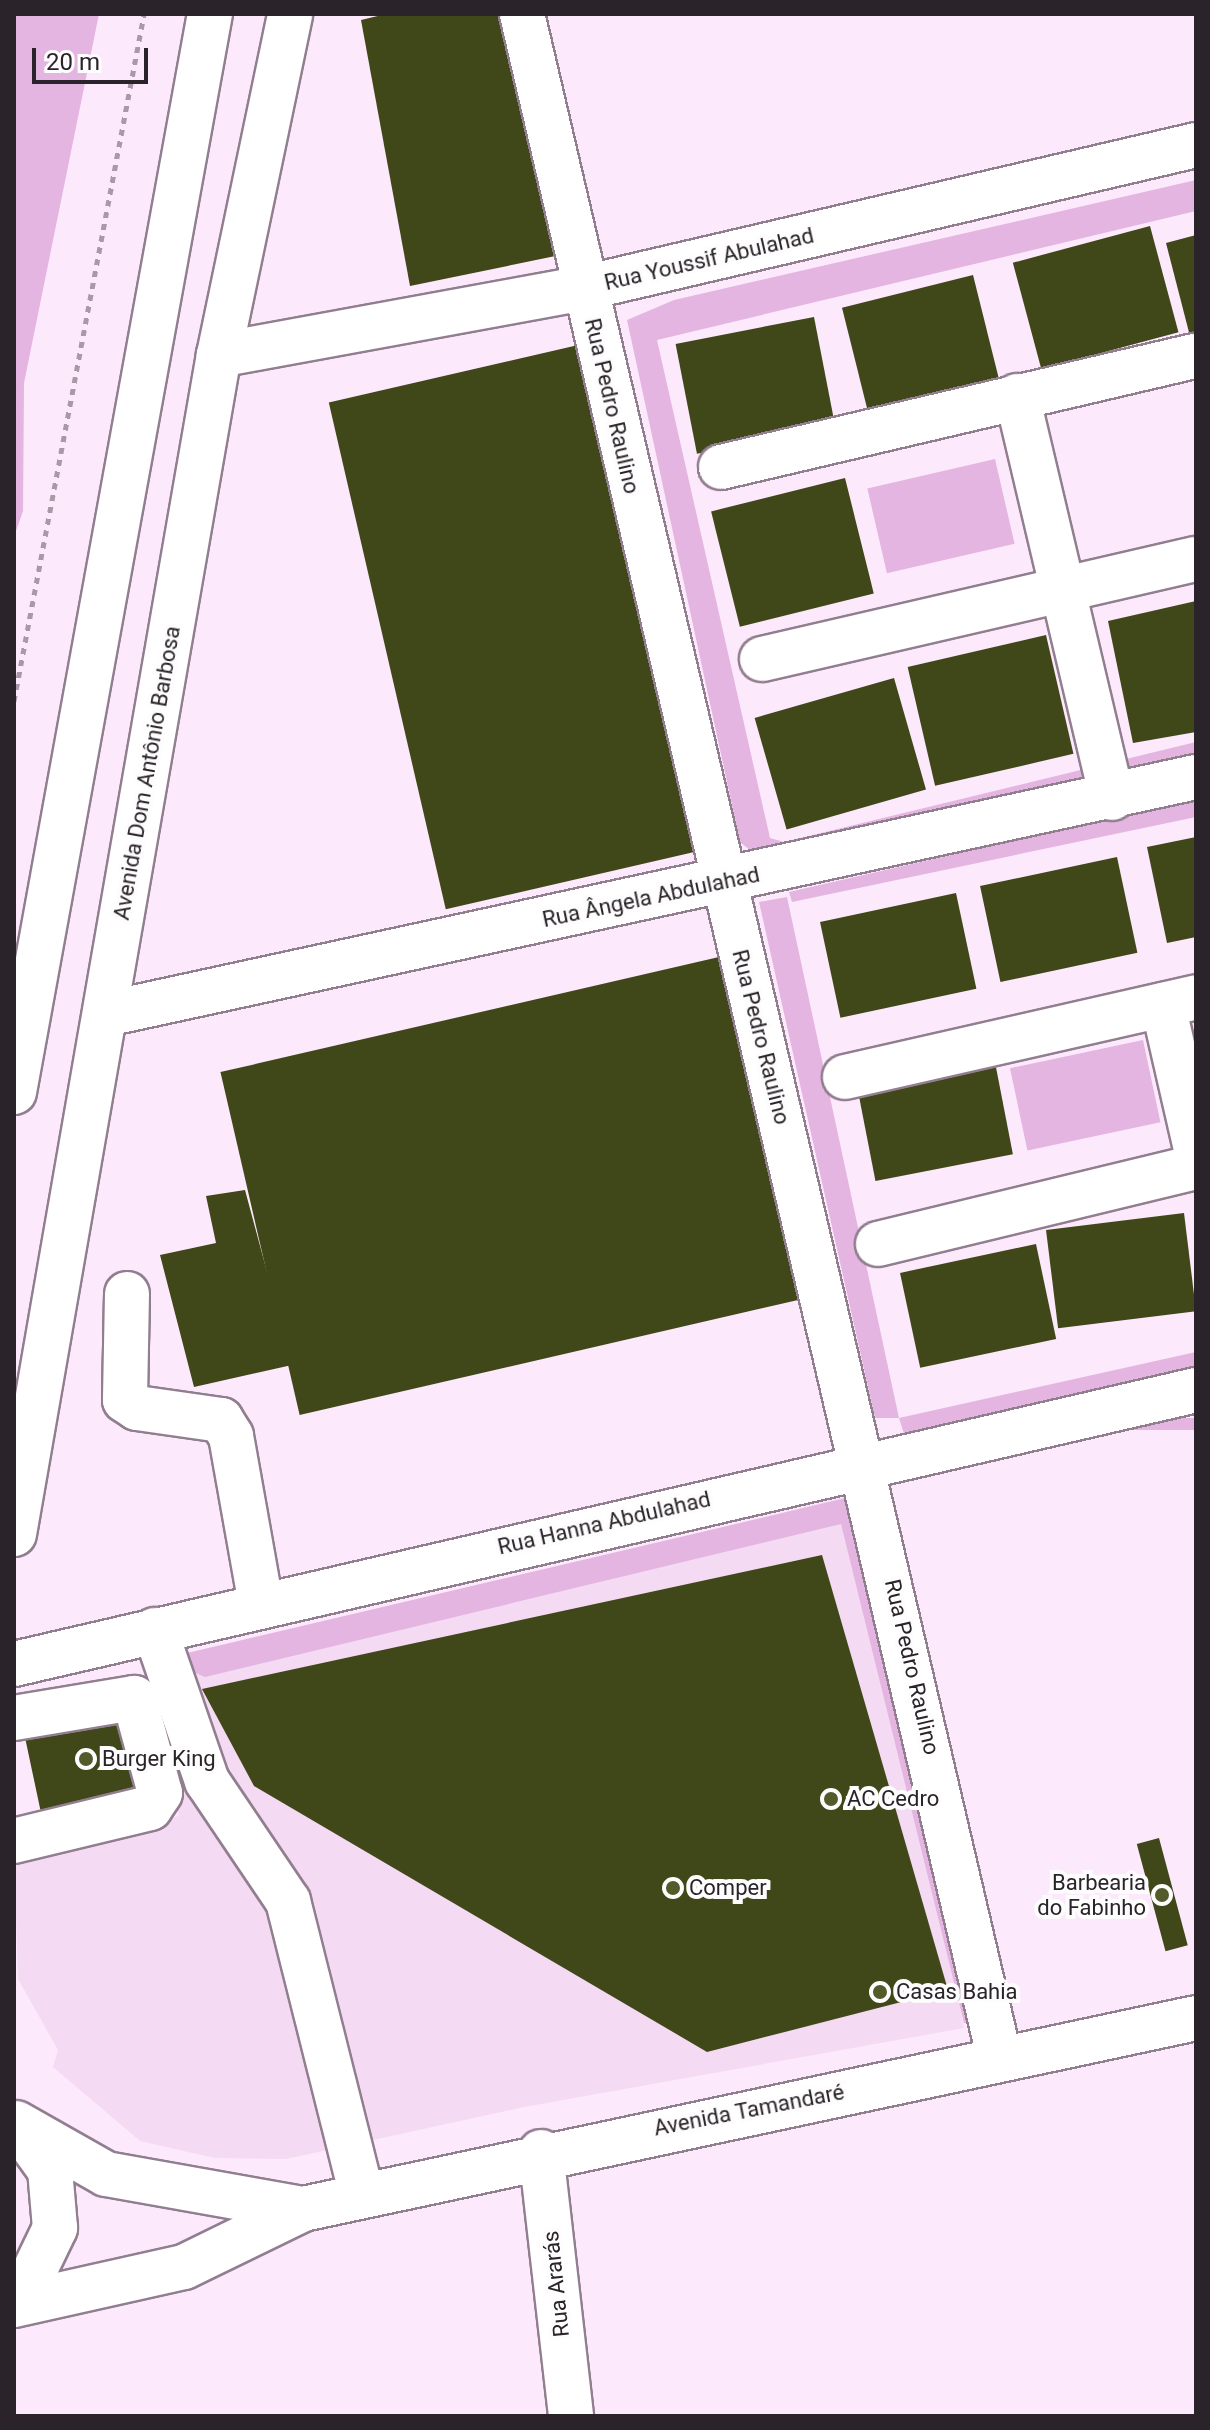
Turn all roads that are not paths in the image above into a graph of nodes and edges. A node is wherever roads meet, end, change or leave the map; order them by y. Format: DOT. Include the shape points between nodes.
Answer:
graph roads {
  1 [pos="210,14"];
  2 [pos="290,14"];
  3 [pos="522,14"];
  4 [pos="1196,145"];
  5 [pos="584,288"];
  6 [pos="219,355"];
  7 [pos="1196,356"];
  8 [pos="1017,396"];
  9 [pos="721,467"];
  10 [pos="1196,559"];
  11 [pos="1066,590"];
  12 [pos="762,659"];
  13 [pos="1196,777"];
  14 [pos="1112,798"];
  15 [pos="724,882"];
  16 [pos="1179,1001"];
  17 [pos="106,1014"];
  18 [pos="845,1077"];
  19 [pos="14,1092"];
  20 [pos="1196,1149"];
  21 [pos="1196,1167"];
  22 [pos="878,1244"];
  23 [pos="127,1294"];
  24 [pos="1196,1390"];
  25 [pos="865,1461"];
  26 [pos="14,1534"];
  27 [pos="261,1605"];
  28 [pos="155,1630"];
  29 [pos="14,1664"];
  30 [pos="14,1718"];
  31 [pos="14,1841"];
  32 [pos="1196,2018"];
  33 [pos="1000,2060"];
  34 [pos="15,2123"];
  35 [pos="541,2152"];
  36 [pos="362,2195"];
  37 [pos="303,2209"];
  38 [pos="14,2291"];
  39 [pos="14,2305"];
  40 [pos="571,2416"];
  1 -- 19 [label="street"];
  2 -- 6 [label="street, Avenida Dom Antônio Barbosa"];
  3 -- 5 [label="street, Rua Pedro Raulino"];
  4 -- 5 [label="street, Rua Youssif Abulahad"];
  5 -- 6 [label="street, Rua Youssif Abulahad"];
  5 -- 15 [label="street, Rua Pedro Raulino"];
  6 -- 17 [label="street, Avenida Dom Antônio Barbosa"];
  7 -- 8 [label="street"];
  8 -- 9 [label="street"];
  8 -- 11 [label="street"];
  10 -- 11 [label="street"];
  11 -- 12 [label="street"];
  11 -- 14 [label="street"];
  13 -- 14 [label="street, Rua Ângela Abdulahad"];
  14 -- 15 [label="street, Rua Ângela Abdulahad"];
  15 -- 17 [label="street, Rua Ângela Abdulahad"];
  15 -- 25 [label="street, Rua Pedro Raulino"];
  16 -- 18 [label="street"];
  16 -- 20 [label="street"];
  17 -- 26 [label="street, Avenida Dom Antônio Barbosa"];
  21 -- 22 [label="street"];
  23 -- 27 [label="street" via="125,1400 137,1408 221,1420 231,1436"];
  24 -- 25 [label="street, Rua Hanna Abdulahad"];
  25 -- 27 [label="street, Rua Hanna Abdulahad"];
  25 -- 33 [label="street, Rua Pedro Raulino"];
  27 -- 28 [label="street, Rua Hanna Abdulahad"];
  28 -- 29 [label="street, Rua Hanna Abdulahad"];
  28 -- 36 [label="street" via="207,1781 288,1901"];
  30 -- 31 [label="street" via="134,1698 160,1793 150,1808"];
  32 -- 33 [label="street, Avenida Tamandaré"];
  33 -- 35 [label="street, Avenida Tamandaré"];
  34 -- 37 [label="street, Avenida Tamandaré" via="106,2174"];
  34 -- 38 [label="street" via="50,2170 55,2228 30,2280"];
  35 -- 36 [label="street, Avenida Tamandaré"];
  35 -- 40 [label="street, Rua Ararás"];
  36 -- 37 [label="street, Avenida Tamandaré"];
  37 -- 39 [label="street, Avenida Tamandaré" via="184,2267"];
}
